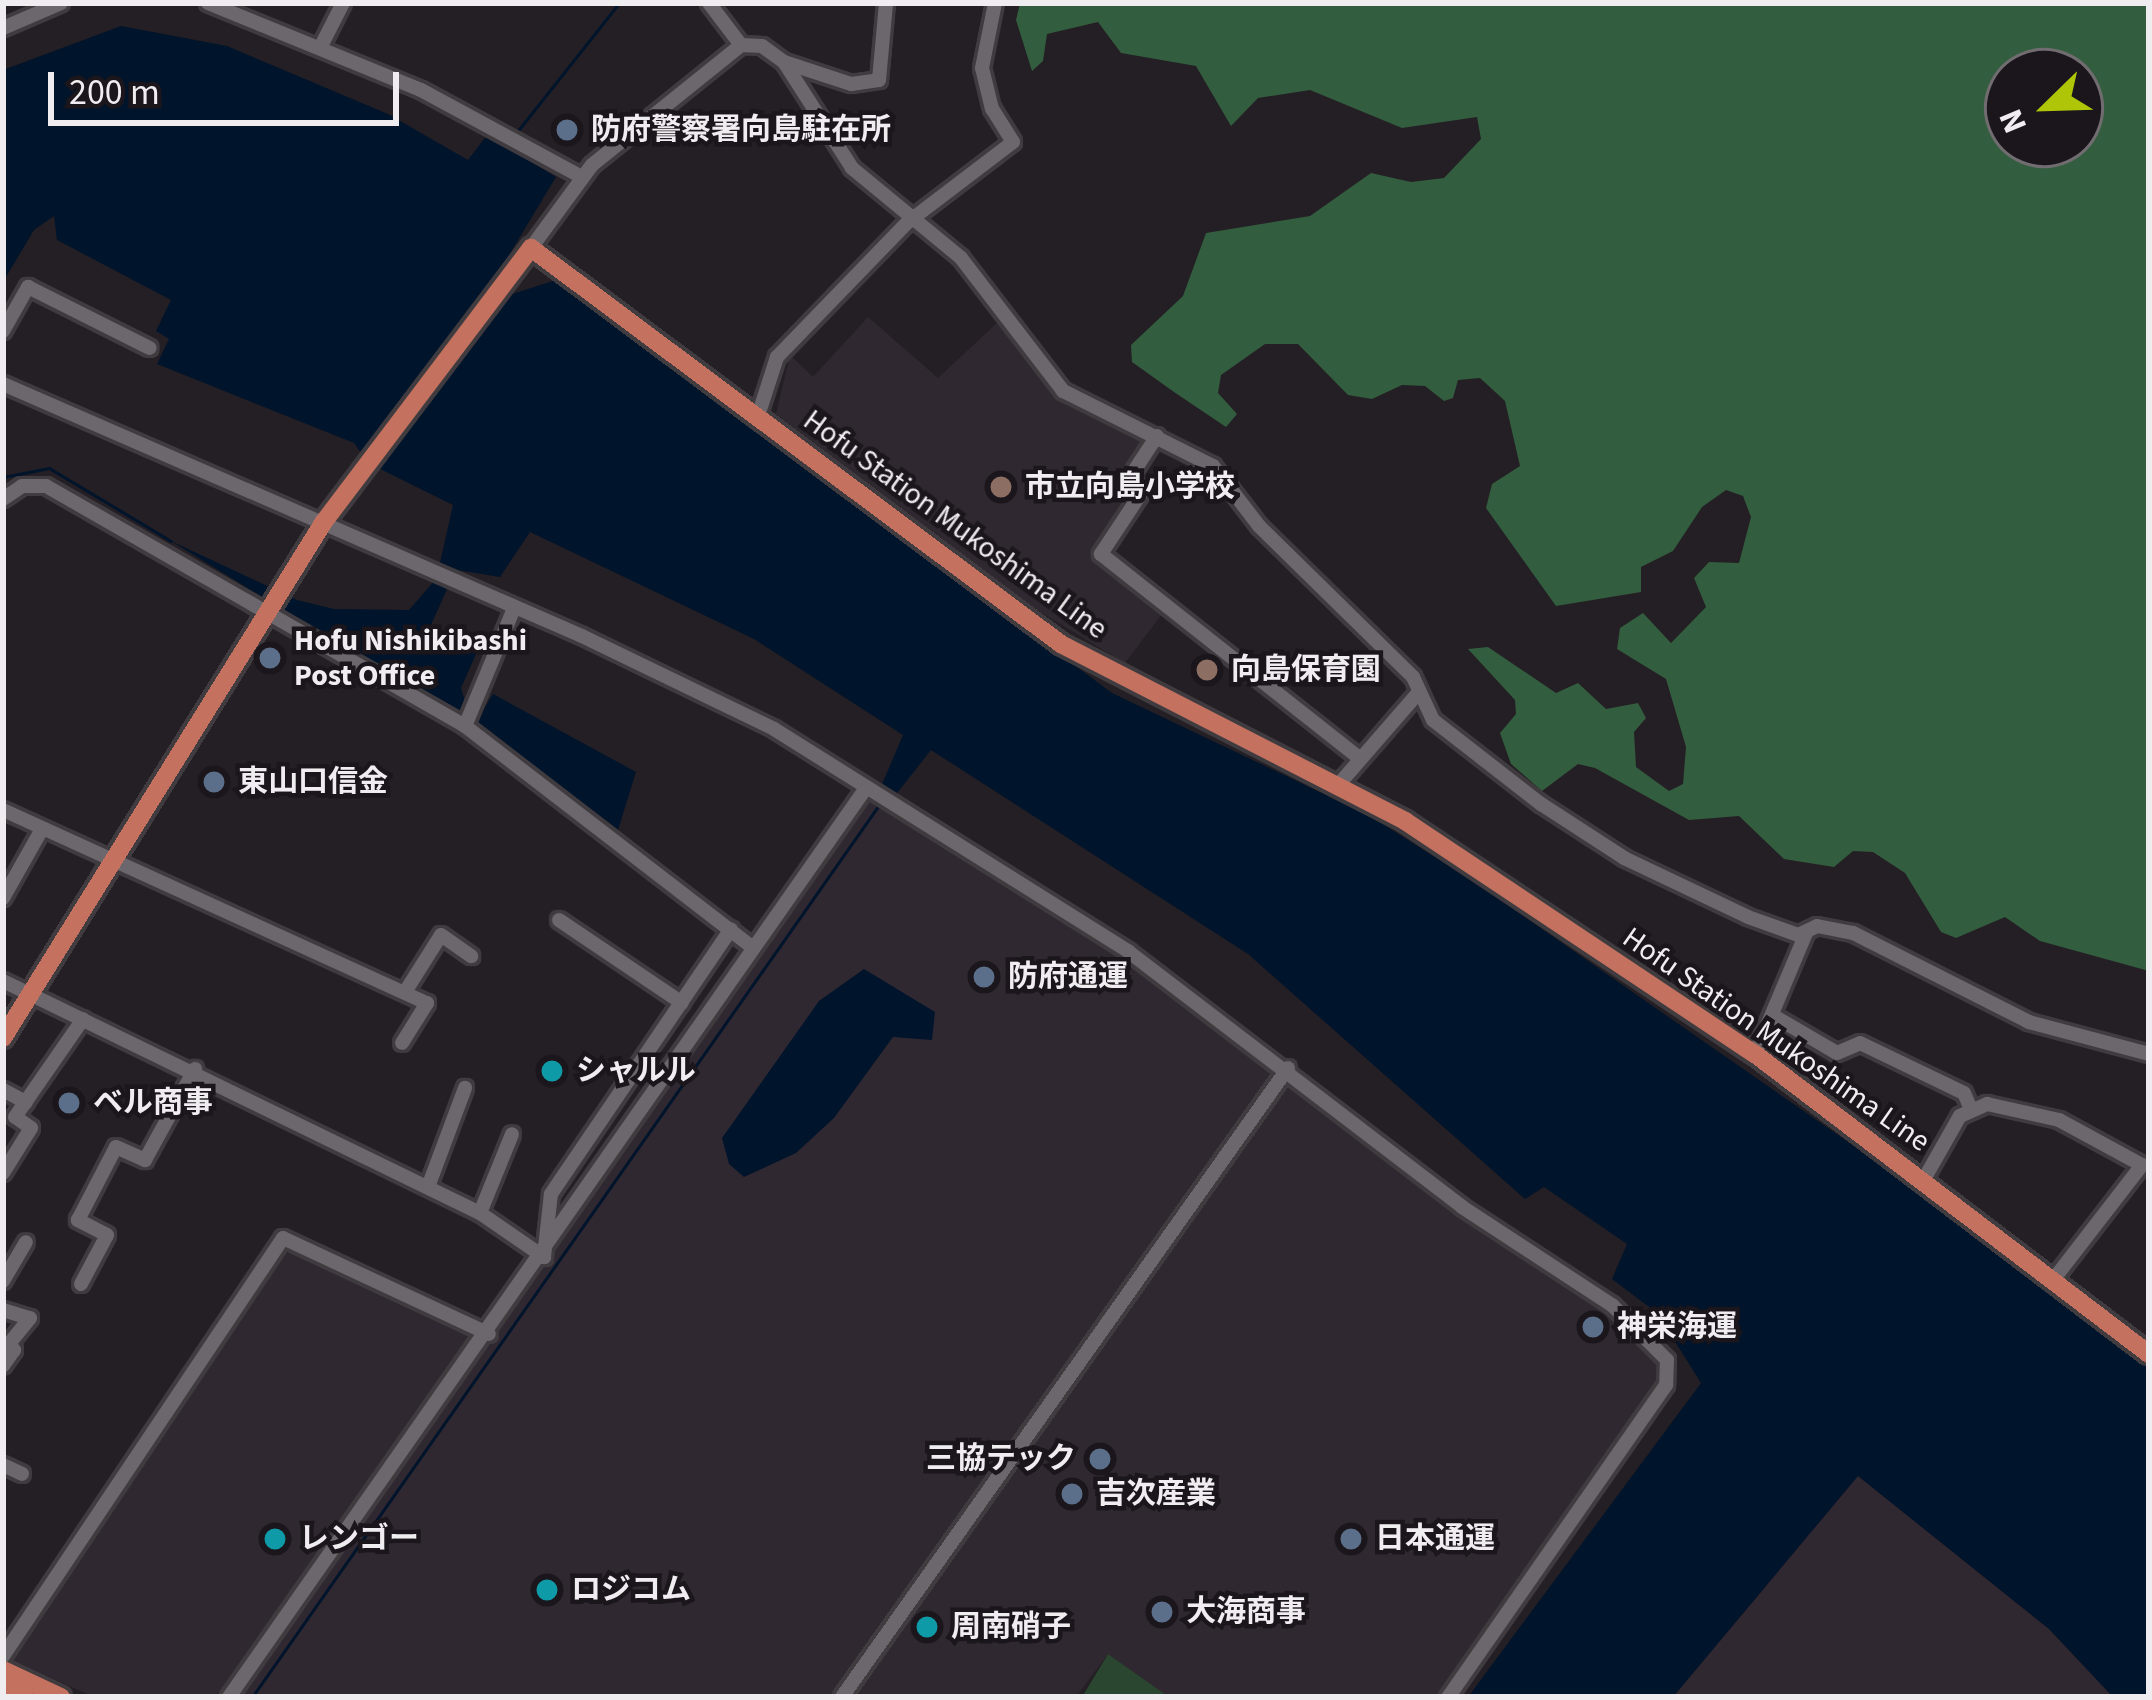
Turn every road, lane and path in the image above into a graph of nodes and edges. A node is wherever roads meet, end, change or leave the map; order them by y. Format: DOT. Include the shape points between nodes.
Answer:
graph roads {
  1 [pos="60,3"];
  2 [pos="208,3"];
  3 [pos="343,3"];
  4 [pos="709,3"];
  5 [pos="886,3"];
  6 [pos="994,3"];
  7 [pos="3,28"];
  8 [pos="741,45"];
  9 [pos="321,46"];
  10 [pos="784,62"];
  11 [pos="582,177"];
  12 [pos="908,222"];
  13 [pos="531,248"];
  14 [pos="3,331"];
  15 [pos="150,348"];
  16 [pos="3,384"];
  17 [pos="757,419"];
  18 [pos="1157,436"];
  19 [pos="3,499"];
  20 [pos="323,524"];
  21 [pos="514,608"];
  22 [pos="272,614"];
  23 [pos="1419,692"];
  24 [pos="465,726"];
  25 [pos="1359,758"];
  26 [pos="1339,784"];
  27 [pos="866,788"];
  28 [pos="3,810"];
  29 [pos="42,829"];
  30 [pos="118,862"];
  31 [pos="3,898"];
  32 [pos="559,920"];
  33 [pos="731,929"];
  34 [pos="1806,933"];
  35 [pos="751,946"];
  36 [pos="471,956"];
  37 [pos="3,981"];
  38 [pos="405,992"];
  39 [pos="32,995"];
  40 [pos="682,1003"];
  41 [pos="1772,1015"];
  42 [pos="83,1019"];
  43 [pos="3,1038"];
  44 [pos="402,1043"];
  45 [pos="1756,1054"];
  46 [pos="2149,1054"];
  47 [pos="1288,1068"];
  48 [pos="195,1070"];
  49 [pos="465,1088"];
  50 [pos="3,1090"];
  51 [pos="26,1102"];
  52 [pos="1970,1107"];
  53 [pos="512,1134"];
  54 [pos="3,1173"];
  55 [pos="1923,1181"];
  56 [pos="428,1187"];
  57 [pos="480,1213"];
  58 [pos="26,1242"];
  59 [pos="544,1258"];
  60 [pos="2053,1280"];
  61 [pos="3,1281"];
  62 [pos="81,1284"];
  63 [pos="3,1310"];
  64 [pos="489,1334"];
  65 [pos="2149,1354"];
  66 [pos="3,1366"];
  67 [pos="3,1465"];
  68 [pos="22,1474"];
  69 [pos="3,1656"];
  70 [pos="3,1670"];
  71 [pos="61,1697"];
  72 [pos="229,1697"];
  73 [pos="842,1697"];
  74 [pos="1448,1697"];
  1 -- 7 [label="street"];
  2 -- 9 [label="street"];
  3 -- 9 [label="street"];
  4 -- 8 [label="street"];
  5 -- 10 [label="street" via="879,80 850,84"];
  6 -- 12 [label="street" via="982,68 992,110 1012,142"];
  8 -- 10 [label="street" via="762,46"];
  8 -- 11 [label="street"];
  9 -- 11 [label="street"];
  10 -- 12 [label="street" via="840,154"];
  11 -- 13 [label="street"];
  12 -- 17 [label="street" via="777,357"];
  12 -- 18 [label="street" via="961,258 1063,391"];
  13 -- 17 [label="main road, Hofu Station Mukoshima Line"];
  13 -- 20 [label="main road"];
  14 -- 15 [label="street" via="28,287"];
  16 -- 20 [label="street"];
  17 -- 26 [label="main road, Hofu Station Mukoshima Line" via="1061,644"];
  18 -- 23 [label="street" via="1213,466 1259,526 1398,660"];
  18 -- 25 [label="street" via="1132,474 1140,495 1101,554"];
  19 -- 22 [label="street" via="22,486 46,486"];
  20 -- 21 [label="street"];
  20 -- 22 [label="main road"];
  21 -- 24 [label="street"];
  21 -- 27 [label="street" via="774,729"];
  22 -- 24 [label="street"];
  22 -- 30 [label="main road"];
  23 -- 25 [label="street"];
  23 -- 34 [label="street" via="1433,720 1593,841 1748,917"];
  24 -- 33 [label="street"];
  25 -- 26 [label="street"];
  26 -- 45 [label="main road, Hofu Station Mukoshima Line"];
  27 -- 35 [label="street"];
  27 -- 47 [label="street" via="1129,952"];
  28 -- 29 [label="street"];
  29 -- 30 [label="street"];
  29 -- 31 [label="street"];
  30 -- 38 [label="street"];
  30 -- 39 [label="main road"];
  32 -- 40 [label="street"];
  33 -- 35 [label="street"];
  33 -- 40 [label="street"];
  34 -- 41 [label="street"];
  34 -- 46 [label="street" via="1817,926 1853,933 2029,1022"];
  35 -- 59 [label="street"];
  36 -- 38 [label="street" via="441,935"];
  37 -- 39 [label="street"];
  38 -- 44 [label="street" via="427,1003"];
  39 -- 42 [label="street"];
  39 -- 43 [label="main road"];
  40 -- 59 [label="street" via="544,1207"];
  41 -- 45 [label="street"];
  41 -- 52 [label="street" via="1837,1053 1860,1042 1964,1093"];
  42 -- 48 [label="street"];
  42 -- 51 [label="street"];
  45 -- 55 [label="main road, Hofu Station Mukoshima Line"];
  47 -- 73 [label="street"];
  47 -- 74 [label="street" via="1462,1208 1612,1305 1671,1367"];
  48 -- 56 [label="street"];
  48 -- 62 [label="street" via="145,1160 116,1147 78,1220 107,1234"];
  49 -- 56 [label="street"];
  50 -- 51 [label="street"];
  51 -- 54 [label="street" via="15,1117 31,1128"];
  52 -- 55 [label="street"];
  52 -- 60 [label="street" via="2006,1105 2059,1120 2142,1165"];
  53 -- 57 [label="street"];
  55 -- 60 [label="main road, Hofu Station Mukoshima Line"];
  56 -- 57 [label="street"];
  57 -- 59 [label="street"];
  58 -- 61 [label="street"];
  59 -- 64 [label="street"];
  60 -- 65 [label="main road, Hofu Station Mukoshima Line"];
  63 -- 66 [label="street" via="31,1318 8,1345 14,1350"];
  64 -- 69 [label="street" via="283,1238"];
  64 -- 72 [label="street"];
  67 -- 68 [label="street"];
  70 -- 71 [label="main road"];
}
